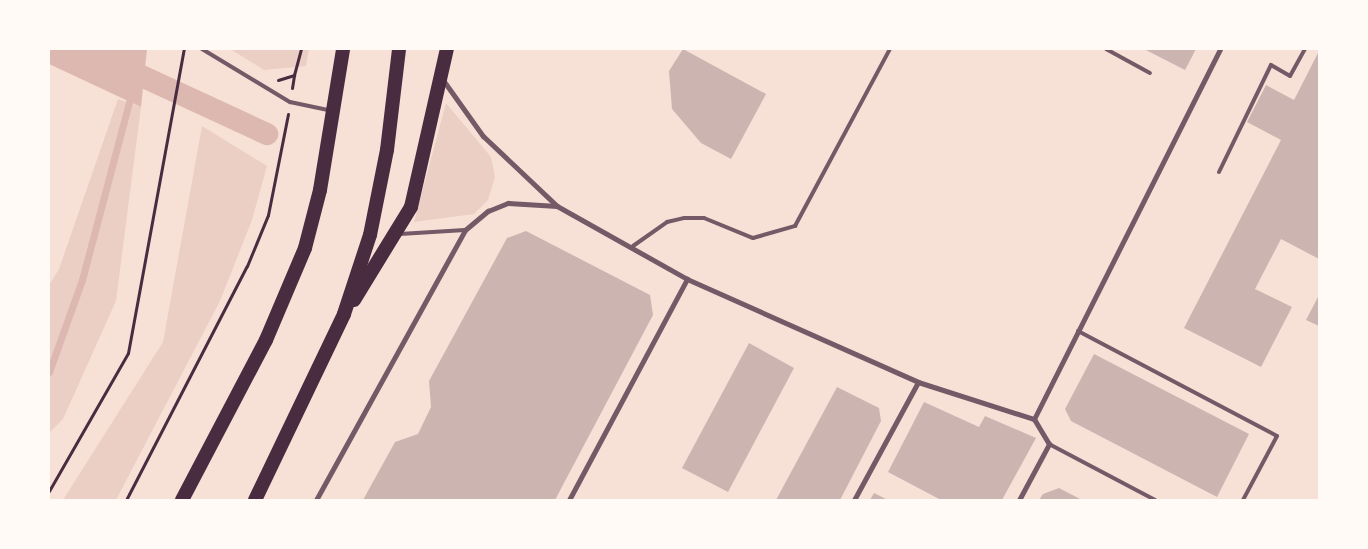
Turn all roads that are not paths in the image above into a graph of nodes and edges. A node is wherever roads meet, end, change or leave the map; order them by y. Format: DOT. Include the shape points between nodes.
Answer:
graph roads {
  1 [pos="202,49"];
  2 [pos="343,49"];
  3 [pos="399,49"];
  4 [pos="447,49"];
  5 [pos="890,49"];
  6 [pos="1106,49"];
  7 [pos="1220,49"];
  8 [pos="1305,49"];
  9 [pos="1150,73"];
  10 [pos="441,77"];
  11 [pos="334,111"];
  12 [pos="1219,172"];
  13 [pos="557,206"];
  14 [pos="465,230"];
  15 [pos="398,234"];
  16 [pos="633,246"];
  17 [pos="687,279"];
  18 [pos="344,314"];
  19 [pos="1078,331"];
  20 [pos="918,382"];
  21 [pos="1034,418"];
  22 [pos="1049,444"];
  23 [pos="182,500"];
  24 [pos="255,500"];
  25 [pos="316,500"];
  26 [pos="569,500"];
  27 [pos="854,500"];
  28 [pos="1019,500"];
  29 [pos="1155,500"];
  30 [pos="1243,500"];
  1 -- 11 [label="lane" via="290,102"];
  2 -- 11 [label="highway"];
  3 -- 18 [label="highway" via="387,150 370,235"];
  4 -- 10 [label="highway"];
  5 -- 16 [label="lane" via="795,226 753,238 704,218 684,218 667,222"];
  6 -- 9 [label="lane"];
  7 -- 19 [label="street"];
  8 -- 12 [label="lane" via="1290,76 1271,65"];
  10 -- 13 [label="street" via="482,136"];
  10 -- 15 [label="highway" via="411,207"];
  11 -- 23 [label="highway" via="320,190 287,295"];
  13 -- 14 [label="street" via="508,203 488,211"];
  13 -- 16 [label="street"];
  14 -- 15 [label="lane"];
  14 -- 25 [label="street"];
  15 -- 18 [label="highway"];
  16 -- 17 [label="street"];
  17 -- 20 [label="street"];
  17 -- 26 [label="street"];
  18 -- 24 [label="highway"];
  19 -- 21 [label="street"];
  19 -- 30 [label="lane" via="1277,436"];
  20 -- 21 [label="street"];
  20 -- 27 [label="street"];
  21 -- 22 [label="street"];
  22 -- 28 [label="street"];
  22 -- 29 [label="lane"];
}
